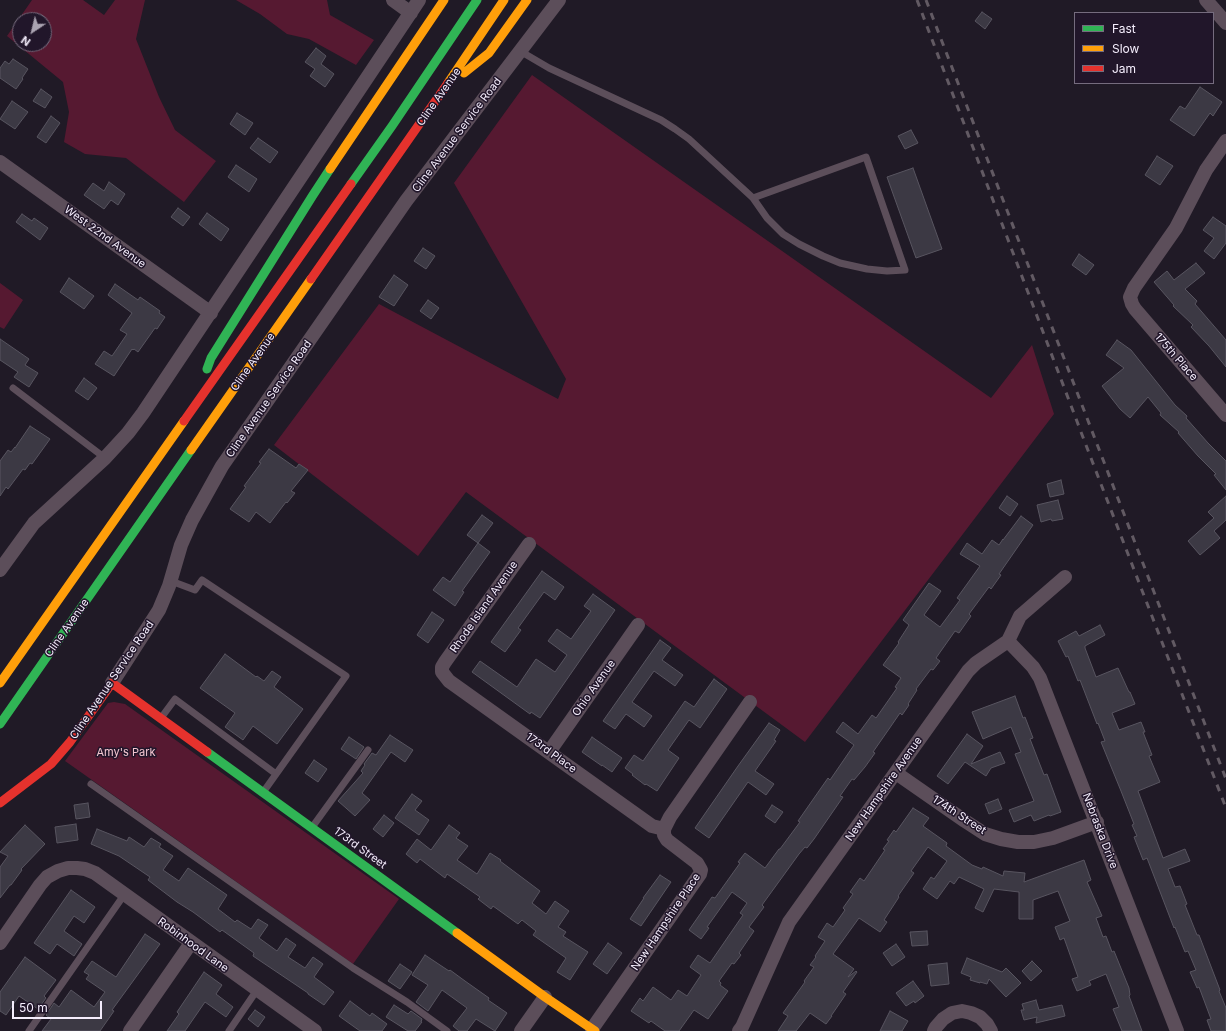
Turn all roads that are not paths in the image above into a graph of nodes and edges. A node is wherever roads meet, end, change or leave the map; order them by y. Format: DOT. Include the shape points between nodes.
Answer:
graph roads {
  1 [pos="393,0"];
  2 [pos="419,0"];
  3 [pos="444,0"];
  4 [pos="477,0"];
  5 [pos="504,0"];
  6 [pos="527,0"];
  7 [pos="559,0"];
  8 [pos="1206,0"];
  9 [pos="410,12"];
  10 [pos="1226,23"];
  11 [pos="520,51"];
  12 [pos="444,89"];
  13 [pos="1225,146"];
  14 [pos="0,162"];
  15 [pos="753,198"];
  16 [pos="211,313"];
  17 [pos="13,388"];
  18 [pos="192,410"];
  19 [pos="1226,415"];
  20 [pos="104,458"];
  21 [pos="529,544"];
  22 [pos="0,570"];
  23 [pos="1065,576"];
  24 [pos="171,581"];
  25 [pos="638,625"];
  26 [pos="1008,641"];
  27 [pos="442,672"];
  28 [pos="0,683"];
  29 [pos="112,683"];
  30 [pos="750,702"];
  31 [pos="161,719"];
  32 [pos="0,724"];
  33 [pos="368,750"];
  34 [pos="550,752"];
  35 [pos="896,773"];
  36 [pos="276,774"];
  37 [pos="91,784"];
  38 [pos="263,793"];
  39 [pos="0,803"];
  40 [pos="1097,822"];
  41 [pos="312,828"];
  42 [pos="664,829"];
  43 [pos="124,895"];
  44 [pos="0,942"];
  45 [pos="191,943"];
  46 [pos="257,990"];
  47 [pos="545,997"];
  48 [pos="594,1030"];
  49 [pos="29,1031"];
  50 [pos="130,1031"];
  51 [pos="229,1031"];
  52 [pos="315,1031"];
  53 [pos="447,1031"];
  54 [pos="521,1031"];
  55 [pos="738,1031"];
  56 [pos="934,1031"];
  57 [pos="991,1031"];
  58 [pos="1177,1031"];
  1 -- 9 [label="street"];
  2 -- 9 [label="street"];
  3 -- 18 [label="main road" via="313,195 211,358"];
  4 -- 18 [label="main road, Cline Avenue"];
  5 -- 12 [label="main road, Cline Avenue"];
  6 -- 12 [label="main road" via="489,53"];
  7 -- 11 [label="street, Cline Avenue Service Road"];
  8 -- 10 [label="street"];
  9 -- 16 [label="street"];
  11 -- 15 [label="lane" via="549,68 668,124 689,139"];
  11 -- 24 [label="street, Cline Avenue Service Road" via="406,201 222,466 192,520 181,545"];
  12 -- 32 [label="main road, Cline Avenue"];
  13 -- 19 [label="street, 175th Place" via="1206,170 1176,228 1130,297 1135,309"];
  14 -- 16 [label="street, West 22nd Avenue"];
  15 -- 15 [label="lane" via="783,234 823,256 867,269 905,270 866,156"];
  16 -- 20 [label="street" via="143,413"];
  17 -- 20 [label="lane"];
  18 -- 28 [label="main road, Cline Avenue"];
  20 -- 22 [label="street" via="34,523"];
  21 -- 27 [label="street, Rhode Island Avenue" via="445,662"];
  23 -- 26 [label="street, New Hampshire Avenue" via="1020,616"];
  24 -- 29 [label="street, Cline Avenue Service Road" via="159,610"];
  24 -- 36 [label="lane" via="195,590 202,580 346,676"];
  25 -- 34 [label="street, Ohio Avenue"];
  26 -- 35 [label="street, New Hampshire Avenue" via="968,671"];
  26 -- 40 [label="street, Nebraska Drive" via="1040,678"];
  27 -- 34 [label="street, 173rd Place" via="449,681"];
  29 -- 31 [label="main road, 173rd Street"];
  29 -- 39 [label="main road, Cline Avenue Service Road" via="70,742 50,764"];
  30 -- 42 [label="street"];
  31 -- 36 [label="lane" via="175,699"];
  31 -- 38 [label="main road, 173rd Street"];
  33 -- 41 [label="lane"];
  34 -- 42 [label="street, 173rd Place" via="652,826"];
  35 -- 40 [label="street, 174th Street" via="985,834 1001,839 1034,842"];
  35 -- 55 [label="street, New Hampshire Avenue" via="789,922"];
  36 -- 38 [label="lane"];
  37 -- 53 [label="lane"];
  38 -- 41 [label="main road, 173rd Street"];
  40 -- 58 [label="street, Nebraska Drive"];
  41 -- 47 [label="main road, 173rd Street"];
  42 -- 48 [label="street, New Hampshire Place" via="667,840 697,863 701,870 700,874"];
  43 -- 44 [label="street, Robinhood Lane" via="95,873 85,869 68,868 58,871 47,877"];
  43 -- 45 [label="street, Robinhood Lane"];
  43 -- 49 [label="lane"];
  45 -- 46 [label="street, Robinhood Lane"];
  45 -- 50 [label="street"];
  46 -- 51 [label="lane"];
  46 -- 52 [label="street, Robinhood Lane"];
  47 -- 48 [label="main road, 173rd Street"];
  47 -- 54 [label="street"];
  56 -- 57 [label="street" via="943,1019 952,1013 962,1011 980,1017"];
}
